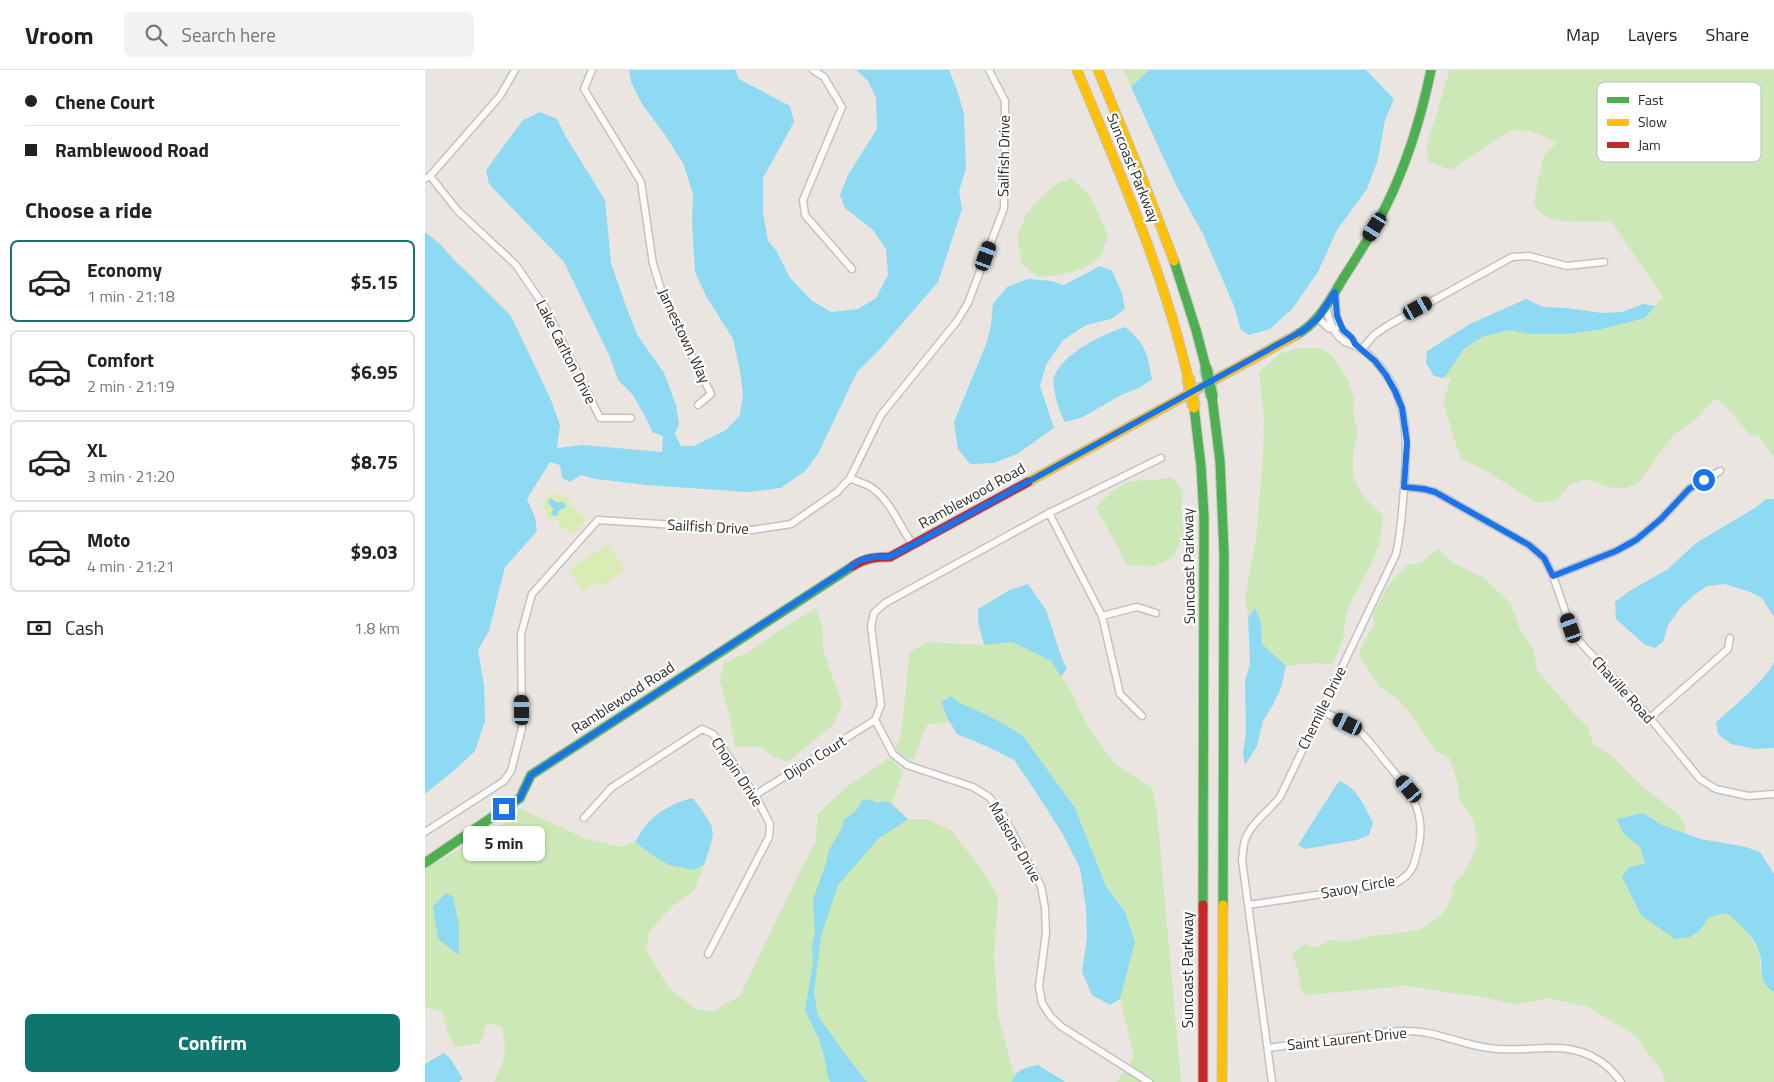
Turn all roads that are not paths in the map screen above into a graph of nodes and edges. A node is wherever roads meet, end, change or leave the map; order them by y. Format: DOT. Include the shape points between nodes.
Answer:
graph roads {
  1 [pos="515,70"];
  2 [pos="592,70"];
  3 [pos="813,70"];
  4 [pos="989,70"];
  5 [pos="1077,70"];
  6 [pos="1098,70"];
  7 [pos="1431,70"];
  8 [pos="428,178"];
  9 [pos="1605,262"];
  10 [pos="852,269"];
  11 [pos="1335,292"];
  12 [pos="1326,307"];
  13 [pos="1318,318"];
  14 [pos="1340,325"];
  15 [pos="1334,330"];
  16 [pos="1355,344"];
  17 [pos="1362,348"];
  18 [pos="698,405"];
  19 [pos="631,418"];
  20 [pos="1161,458"];
  21 [pos="1720,471"];
  22 [pos="850,478"];
  23 [pos="1404,487"];
  24 [pos="1049,513"];
  25 [pos="913,545"];
  26 [pos="1553,576"];
  27 [pos="1156,613"];
  28 [pos="1102,616"];
  29 [pos="1730,638"];
  30 [pos="1321,710"];
  31 [pos="1142,716"];
  32 [pos="1650,718"];
  33 [pos="875,720"];
  34 [pos="1774,794"];
  35 [pos="755,795"];
  36 [pos="584,818"];
  37 [pos="425,832"];
  38 [pos="425,863"];
  39 [pos="1248,905"];
  40 [pos="708,954"];
  41 [pos="1268,1048"];
  42 [pos="1149,1082"];
  43 [pos="1203,1082"];
  44 [pos="1222,1082"];
  45 [pos="1272,1082"];
  46 [pos="1621,1082"];
  1 -- 8 [label="street, Lake Carlton Drive" via="499,96"];
  2 -- 18 [label="street, Jamestown Way" via="584,89 641,182 653,264 664,299 711,394"];
  3 -- 10 [label="street" via="824,77 842,107 803,200 805,215"];
  4 -- 22 [label="street, Sailfish Drive" via="1005,101 1003,208 968,303 881,415"];
  5 -- 43 [label="main road, Suncoast Parkway, bridge" via="1157,270 1175,324 1194,407 1205,517"];
  6 -- 44 [label="main road, Suncoast Parkway, bridge" via="1178,269 1206,368 1220,461 1224,545"];
  7 -- 11 [label="main road, Ramblewood Road" via="1414,136 1393,190 1375,227"];
  8 -- 19 [label="street, Lake Carlton Drive" via="516,265 546,309 600,418"];
  9 -- 17 [label="street" via="1567,266 1529,256 1512,257 1387,326"];
  11 -- 12 [label="main road, Ramblewood Road"];
  11 -- 14 [label="street, Chemille Drive"];
  12 -- 13 [label="main road, Ramblewood Road"];
  12 -- 15 [label="street"];
  13 -- 15 [label="street, Chemille Drive" via="1327,328"];
  13 -- 25 [label="main road, Ramblewood Road" via="1304,330"];
  14 -- 15 [label="street"];
  14 -- 16 [label="street, Chemille Drive"];
  15 -- 16 [label="street, Chemille Drive" via="1349,344"];
  16 -- 17 [label="street, Chemille Drive"];
  17 -- 23 [label="street, Chemille Drive" via="1386,375 1402,408 1407,442"];
  20 -- 24 [label="street"];
  21 -- 26 [label="street" via="1689,489 1636,540"];
  22 -- 25 [label="street" via="880,494"];
  22 -- 37 [label="street, Sailfish Drive" via="837,492 791,524 752,530 598,520 532,594 521,634 523,728 511,771 504,781"];
  23 -- 26 [label="street, Chaville Road" via="1435,492 1529,545 1544,558"];
  23 -- 30 [label="street, Chemille Drive" via="1396,554"];
  24 -- 28 [label="street"];
  24 -- 33 [label="street" via="885,603 874,613 871,626 881,705"];
  25 -- 38 [label="main road, Ramblewood Road" via="889,557 861,560 531,775 520,798"];
  26 -- 32 [label="street, Chaville Road" via="1571,628 1580,642"];
  27 -- 28 [label="street" via="1137,607"];
  28 -- 31 [label="street" via="1120,694"];
  29 -- 32 [label="street" via="1728,649"];
  30 -- 39 [label="street, Chemille Drive" via="1280,797 1254,824 1245,839 1242,860"];
  30 -- 39 [label="street, Savoy Circle" via="1362,734 1409,789 1417,807 1420,826 1414,866 1407,877 1396,883"];
  32 -- 34 [label="street, Chaville Road" via="1700,779 1716,789 1748,796"];
  33 -- 35 [label="street, Dijon Court"];
  33 -- 42 [label="street, Maisons Drive" via="893,754 907,765 973,787 989,797 1002,813 1041,886 1046,933 1039,986 1042,1002 1062,1027"];
  35 -- 36 [label="street, Chopin Drive" via="713,734 702,729 611,788"];
  35 -- 40 [label="street, Chopin Drive" via="770,824 769,837"];
  39 -- 41 [label="street, Chemille Drive"];
  41 -- 45 [label="street, Chemille Drive"];
  41 -- 46 [label="street, Saint Laurent Drive" via="1409,1031 1495,1049 1566,1048 1586,1053 1602,1062"];
}
